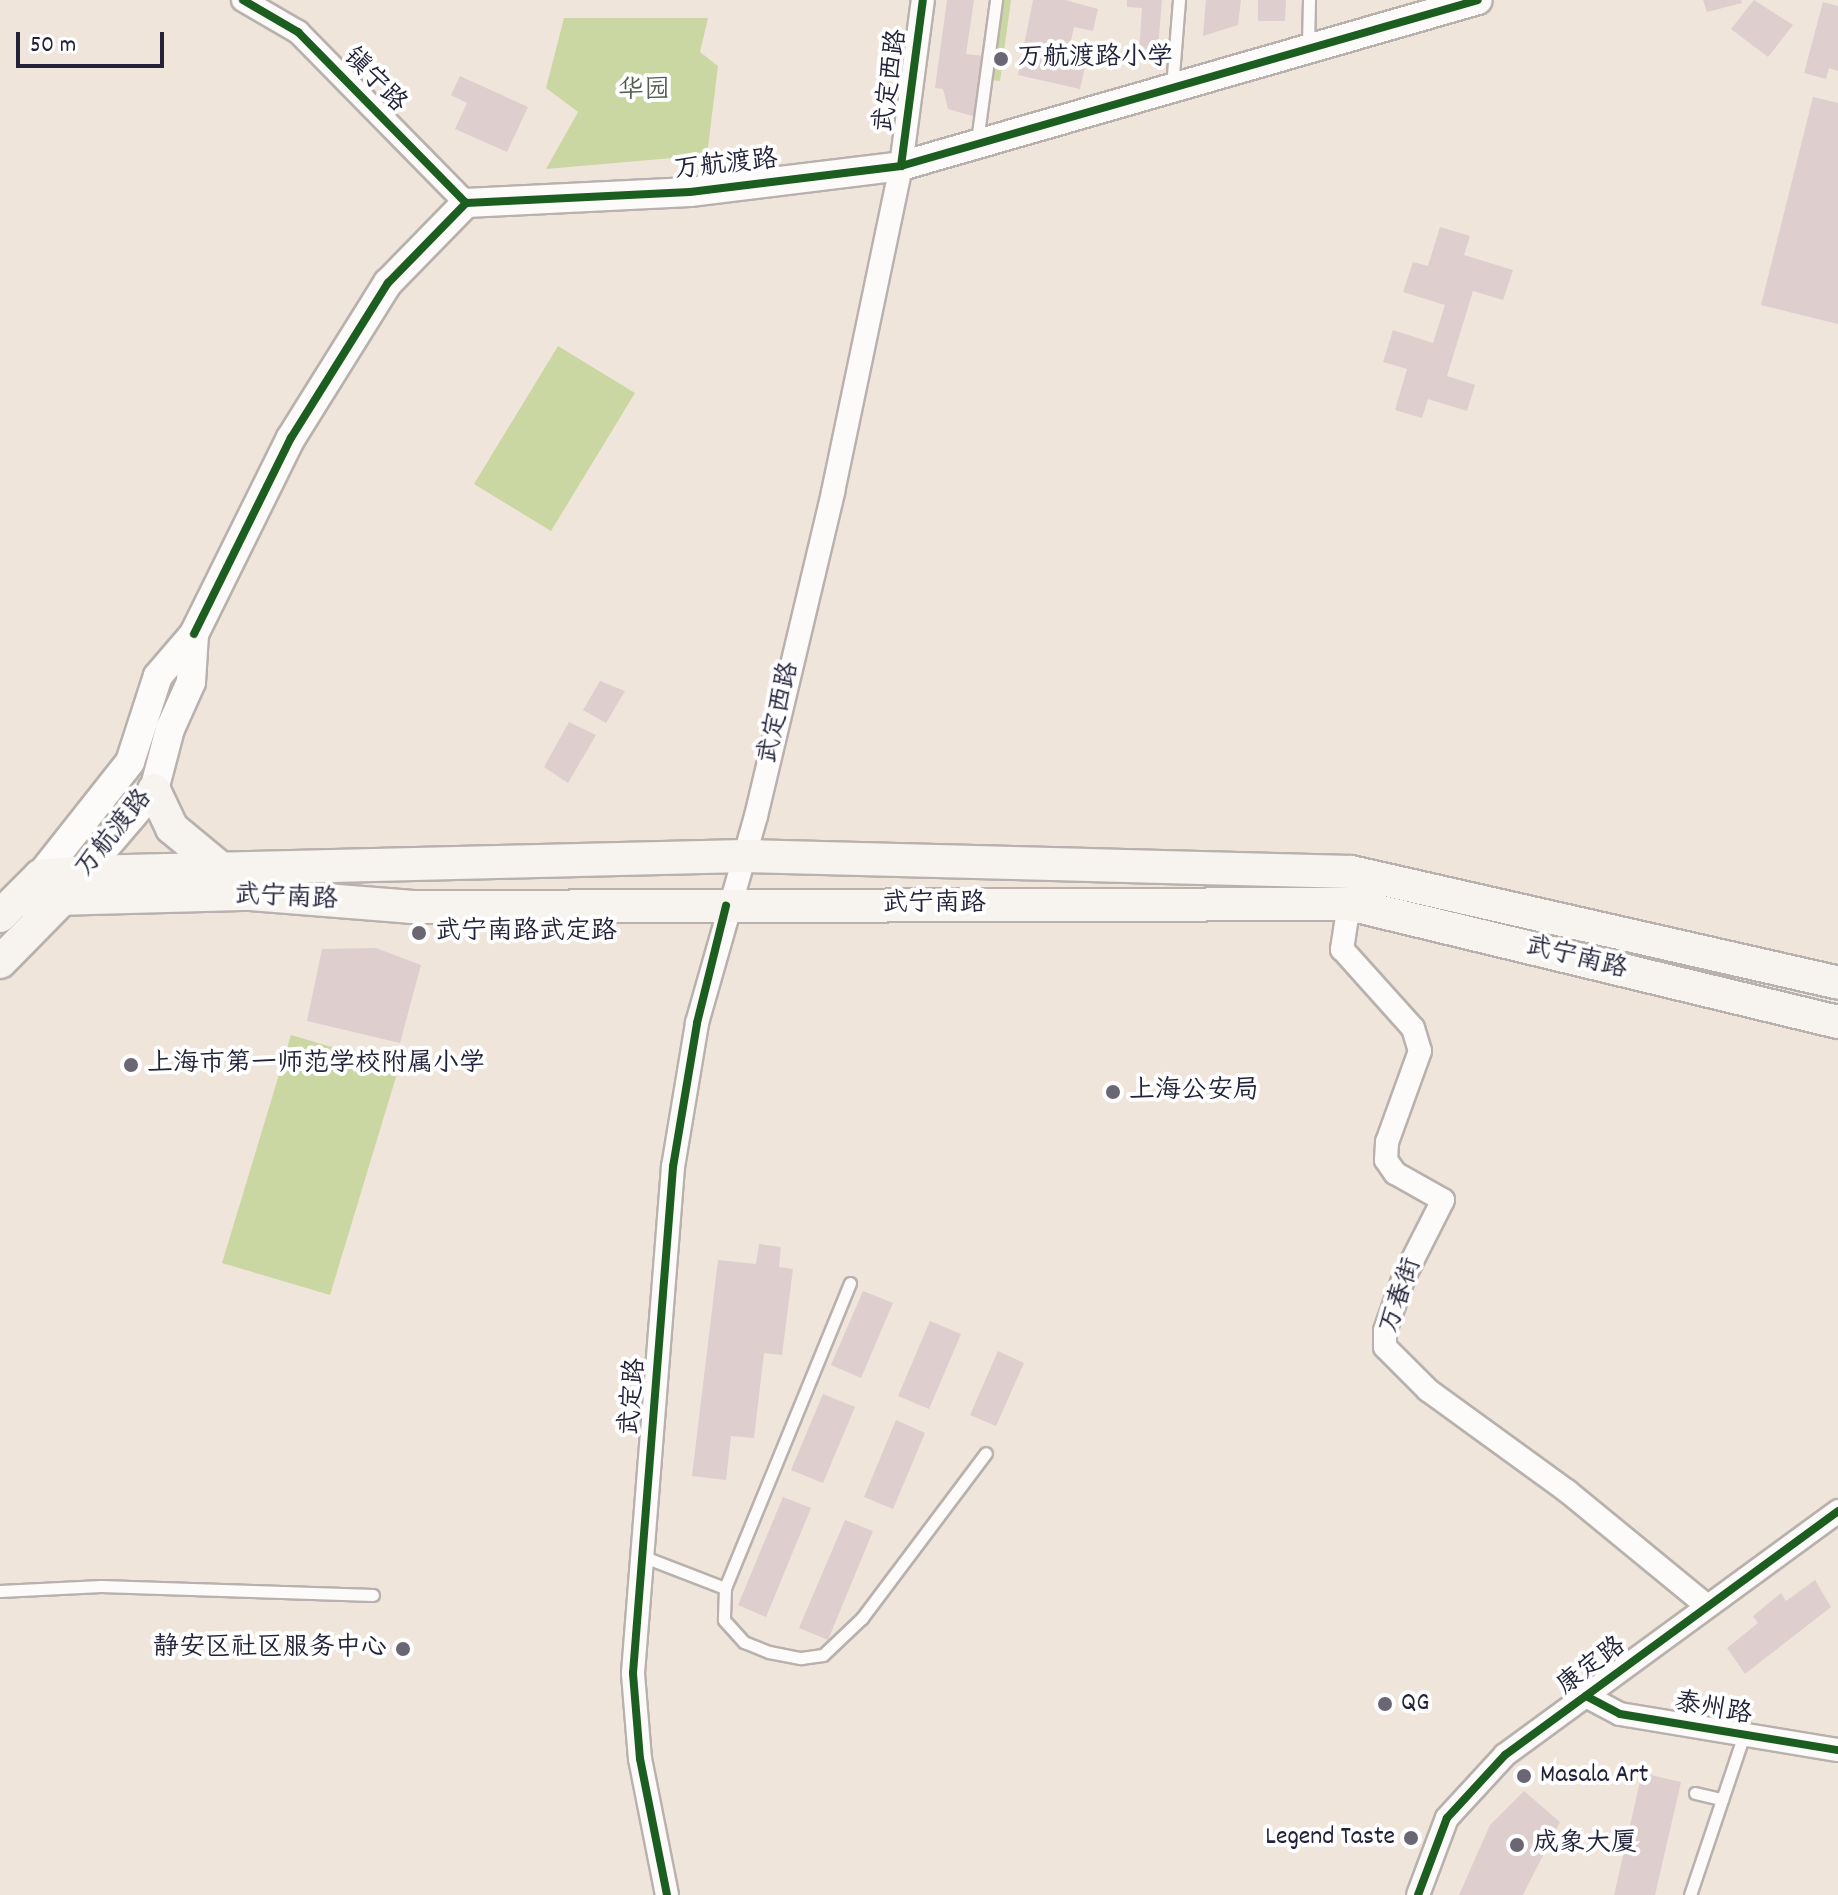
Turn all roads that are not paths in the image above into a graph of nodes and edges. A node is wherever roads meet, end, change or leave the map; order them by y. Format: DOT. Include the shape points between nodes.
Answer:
graph roads {
  1 [pos="243,0"];
  2 [pos="923,0"];
  3 [pos="996,0"];
  4 [pos="1179,0"];
  5 [pos="1309,0"];
  6 [pos="1478,0"];
  7 [pos="1308,51"];
  8 [pos="1172,92"];
  9 [pos="976,146"];
  10 [pos="901,166"];
  11 [pos="466,203"];
  12 [pos="194,634"];
  13 [pos="154,790"];
  14 [pos="745,856"];
  15 [pos="224,871"];
  16 [pos="85,872"];
  17 [pos="49,889"];
  18 [pos="1349,904"];
  19 [pos="726,906"];
  20 [pos="8,908"];
  21 [pos="0,962"];
  22 [pos="1838,983"];
  23 [pos="1838,1022"];
  24 [pos="850,1283"];
  25 [pos="986,1453"];
  26 [pos="1838,1511"];
  27 [pos="642,1556"];
  28 [pos="725,1588"];
  29 [pos="0,1591"];
  30 [pos="373,1595"];
  31 [pos="1707,1606"];
  32 [pos="1586,1696"];
  33 [pos="1744,1735"];
  34 [pos="1838,1750"];
  35 [pos="1695,1793"];
  36 [pos="1722,1799"];
  37 [pos="667,1895"];
  38 [pos="1418,1895"];
  39 [pos="1690,1895"];
  1 -- 11 [label="street, 镇宁路" via="298,32"];
  2 -- 10 [label="street, 武定西路"];
  3 -- 9 [label="lane"];
  4 -- 8 [label="lane"];
  5 -- 7 [label="lane"];
  6 -- 7 [label="street, 万航渡路"];
  7 -- 8 [label="street, 万航渡路"];
  8 -- 9 [label="street, 万航渡路"];
  9 -- 10 [label="street, 万航渡路"];
  10 -- 11 [label="street, 万航渡路" via="690,192"];
  10 -- 14 [label="street, 武定西路" via="833,492"];
  11 -- 12 [label="street, 万航渡路" via="388,283 291,438"];
  12 -- 13 [label="street, 万航渡路" via="191,682 170,729"];
  12 -- 17 [label="street, 万航渡路" via="158,676 130,762"];
  13 -- 15 [label="main road" via="172,828"];
  13 -- 16 [label="street, 万航渡路"];
  14 -- 15 [label="main road, 武宁南路"];
  14 -- 19 [label="street, 武定西路"];
  14 -- 22 [label="main road, 武宁南路" via="1351,872"];
  15 -- 16 [label="main road, 武宁南路"];
  16 -- 17 [label="main road, 武宁南路"];
  17 -- 19 [label="main road, 武宁南路" via="251,894 412,907"];
  17 -- 20 [label="main road, 武宁南路"];
  17 -- 21 [label="main road, 万航渡路"];
  18 -- 19 [label="main road, 武宁南路"];
  18 -- 23 [label="main road, 武宁南路"];
  18 -- 31 [label="street, 万春街" via="1342,949 1413,1028 1420,1051 1387,1142 1386,1160 1395,1173 1443,1200 1404,1277 1385,1331 1385,1347 1428,1390 1567,1491"];
  19 -- 27 [label="street, 武定路" via="697,1023 673,1167"];
  24 -- 28 [label="lane"];
  25 -- 28 [label="lane" via="862,1618 823,1655 801,1658 744,1642 724,1620"];
  26 -- 31 [label="street, 康定路"];
  27 -- 28 [label="lane"];
  27 -- 37 [label="street, 武定路" via="635,1718"];
  29 -- 30 [label="lane" via="101,1586"];
  31 -- 32 [label="street, 康定路"];
  32 -- 33 [label="street, 泰州路" via="1620,1714"];
  32 -- 38 [label="street, 康定路" via="1505,1755 1447,1818"];
  33 -- 34 [label="street, 泰州路"];
  33 -- 36 [label="lane"];
  35 -- 36 [label="lane"];
  36 -- 39 [label="lane"];
}
